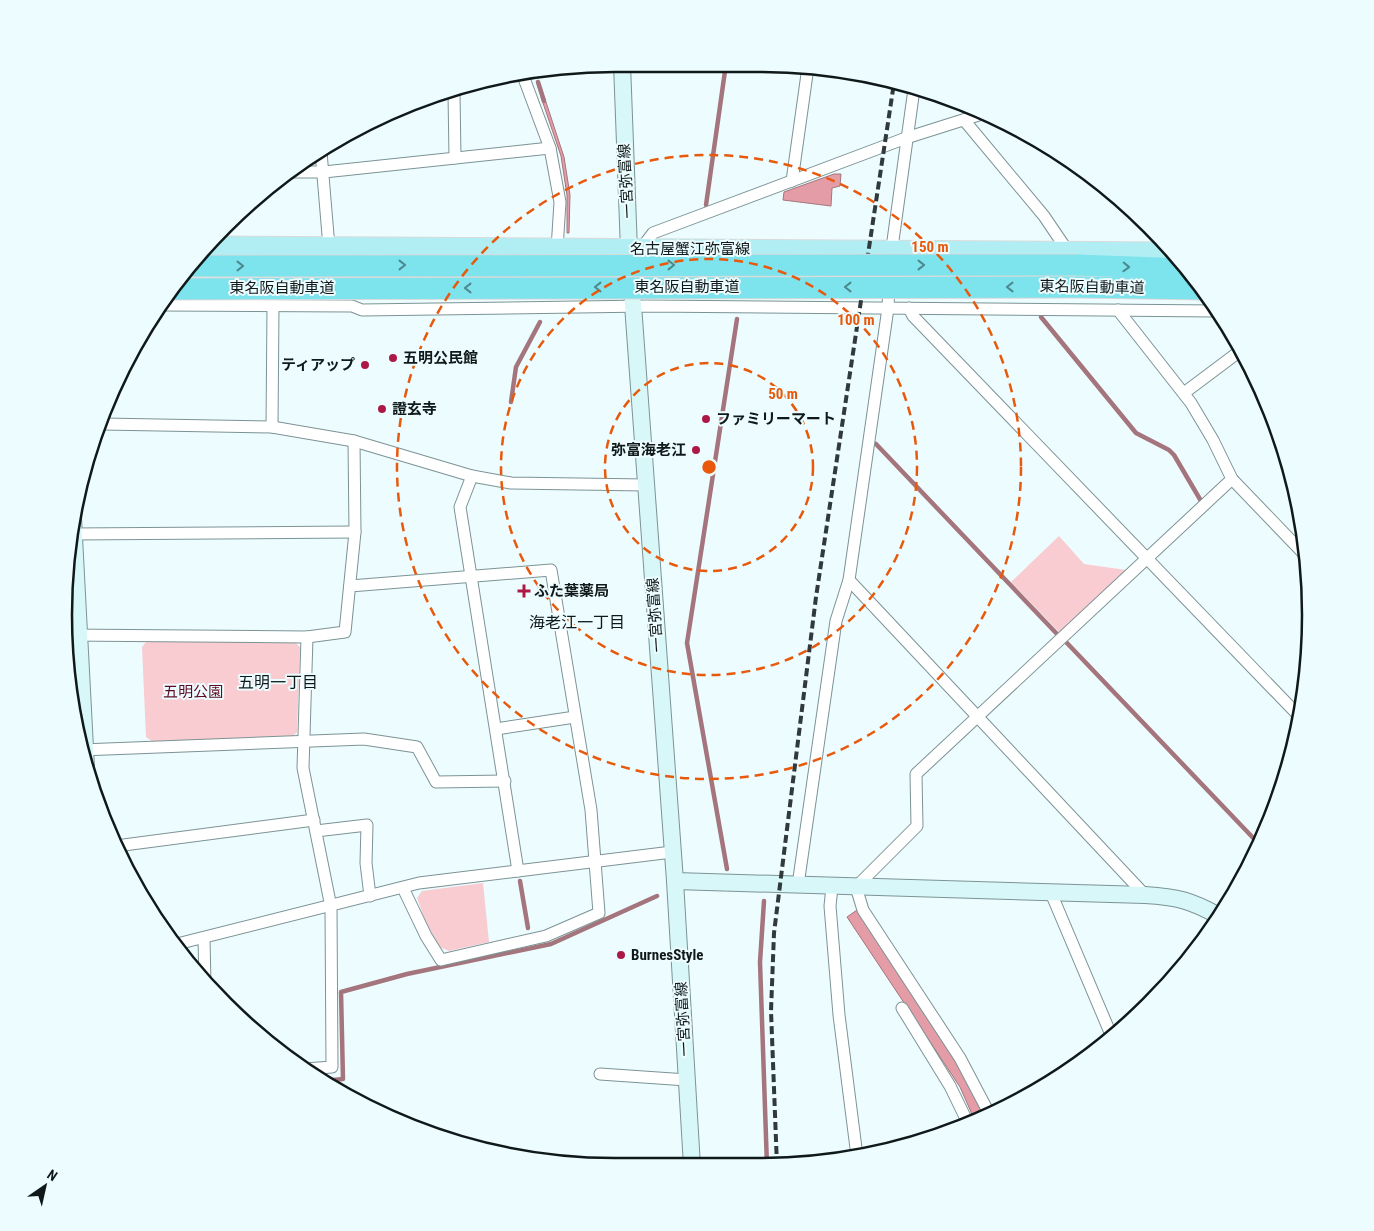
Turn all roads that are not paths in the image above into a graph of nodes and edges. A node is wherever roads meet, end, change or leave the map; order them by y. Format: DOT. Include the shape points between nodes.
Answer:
graph roads {
  1 [pos="623,72"];
  2 [pos="807,75"];
  3 [pos="525,80"];
  4 [pos="913,95"];
  5 [pos="454,97"];
  6 [pos="974,117"];
  7 [pos="964,120"];
  8 [pos="906,138"];
  9 [pos="550,148"];
  10 [pos="455,158"];
  11 [pos="322,159"];
  12 [pos="303,172"];
  13 [pos="324,172"];
  14 [pos="792,181"];
  15 [pos="218,246"];
  16 [pos="329,248"];
  17 [pos="356,248"];
  18 [pos="891,248"];
  19 [pos="557,249"];
  20 [pos="635,250"];
  21 [pos="1067,250"];
  22 [pos="1162,252"];
  23 [pos="200,266"];
  24 [pos="1176,269"];
  25 [pos="182,289"];
  26 [pos="1192,289"];
  27 [pos="170,305"];
  28 [pos="272,306"];
  29 [pos="635,306"];
  30 [pos="888,308"];
  31 [pos="909,308"];
  32 [pos="362,310"];
  33 [pos="1118,310"];
  34 [pos="1208,312"];
  35 [pos="1235,355"];
  36 [pos="1184,393"];
  37 [pos="108,424"];
  38 [pos="272,426"];
  39 [pos="354,441"];
  40 [pos="472,476"];
  41 [pos="1232,479"];
  42 [pos="645,485"];
  43 [pos="80,528"];
  44 [pos="355,532"];
  45 [pos="1297,547"];
  46 [pos="1147,558"];
  47 [pos="472,576"];
  48 [pos="849,580"];
  49 [pos="350,586"];
  50 [pos="73,598"];
  51 [pos="73,634"];
  52 [pos="73,635"];
  53 [pos="307,637"];
  54 [pos="73,638"];
  55 [pos="78,694"];
  56 [pos="1293,710"];
  57 [pos="575,718"];
  58 [pos="976,718"];
  59 [pos="496,729"];
  60 [pos="303,742"];
  61 [pos="91,756"];
  62 [pos="505,781"];
  63 [pos="315,825"];
  64 [pos="123,845"];
  65 [pos="672,852"];
  66 [pos="595,862"];
  67 [pos="518,870"];
  68 [pos="675,881"];
  69 [pos="798,885"];
  70 [pos="832,887"];
  71 [pos="856,887"];
  72 [pos="403,888"];
  73 [pos="1051,892"];
  74 [pos="1145,895"];
  75 [pos="370,896"];
  76 [pos="331,907"];
  77 [pos="1213,912"];
  78 [pos="204,939"];
  79 [pos="183,943"];
  80 [pos="205,971"];
  81 [pos="902,1008"];
  82 [pos="925,1008"];
  83 [pos="910,1018"];
  84 [pos="1109,1030"];
  85 [pos="316,1068"];
  86 [pos="600,1074"];
  87 [pos="687,1080"];
  88 [pos="986,1108"];
  89 [pos="965,1117"];
  90 [pos="856,1149"];
  91 [pos="692,1158"];
  1 -- 20 [label="main road, 一宮弥富線"];
  2 -- 14 [label="street"];
  3 -- 9 [label="street"];
  4 -- 8 [label="street"];
  5 -- 10 [label="street"];
  6 -- 7 [label="street"];
  7 -- 8 [label="street"];
  7 -- 21 [label="street" via="1044,216"];
  8 -- 14 [label="street"];
  8 -- 18 [label="street"];
  9 -- 10 [label="street"];
  9 -- 19 [label="street" via="560,202"];
  10 -- 13 [label="street"];
  11 -- 13 [label="street"];
  12 -- 13 [label="street"];
  13 -- 16 [label="street"];
  14 -- 20 [label="street" via="653,233"];
  15 -- 16 [label="main road, 名古屋蟹江弥富線"];
  16 -- 17 [label="main road, 名古屋蟹江弥富線"];
  17 -- 19 [label="main road, 名古屋蟹江弥富線"];
  17 -- 32 [label="street"];
  18 -- 20 [label="main road, 名古屋蟹江弥富線"];
  18 -- 21 [label="main road, 名古屋蟹江弥富線"];
  18 -- 30 [label="street"];
  19 -- 20 [label="main road, 名古屋蟹江弥富線"];
  20 -- 29 [label="main road, 一宮弥富線"];
  21 -- 22 [label="main road, 名古屋蟹江弥富線"];
  23 -- 24 [label="highway, 東名阪自動車道, one-way, bridge" via="1077,265"];
  26 -- 25 [label="highway, 東名阪自動車道, one-way, bridge" via="1076,286"];
  27 -- 28 [label="street"];
  28 -- 32 [label="street" via="352,306"];
  28 -- 38 [label="street"];
  29 -- 30 [label="street"];
  29 -- 32 [label="street"];
  29 -- 42 [label="main road, 一宮弥富線"];
  30 -- 31 [label="street"];
  30 -- 48 [label="street"];
  31 -- 33 [label="street"];
  31 -- 46 [label="street" via="913,316"];
  33 -- 34 [label="street"];
  33 -- 36 [label="street"];
  35 -- 36 [label="street"];
  36 -- 41 [label="street"];
  37 -- 38 [label="street"];
  38 -- 39 [label="street"];
  39 -- 40 [label="street"];
  39 -- 44 [label="street"];
  40 -- 42 [label="street" via="511,483"];
  40 -- 47 [label="street" via="460,507"];
  41 -- 45 [label="street"];
  41 -- 46 [label="street"];
  42 -- 65 [label="main road, 一宮弥富線"];
  43 -- 44 [label="street"];
  44 -- 49 [label="street"];
  46 -- 56 [label="street"];
  46 -- 58 [label="street"];
  47 -- 49 [label="street"];
  47 -- 57 [label="street" via="551,570"];
  47 -- 59 [label="street"];
  48 -- 58 [label="street"];
  48 -- 69 [label="street" via="836,621"];
  49 -- 53 [label="street" via="344,632"];
  50 -- 51 [label="main road"];
  52 -- 53 [label="street"];
  53 -- 60 [label="street"];
  54 -- 55 [label="main road"];
  57 -- 59 [label="street"];
  57 -- 66 [label="street" via="591,810"];
  58 -- 71 [label="street" via="916,774 917,826"];
  58 -- 74 [label="street"];
  59 -- 62 [label="street"];
  60 -- 61 [label="street"];
  60 -- 62 [label="street" via="364,739 417,747 436,782"];
  60 -- 63 [label="street" via="303,768"];
  62 -- 67 [label="street"];
  63 -- 64 [label="street"];
  63 -- 75 [label="street" via="367,825 366,863"];
  63 -- 76 [label="street"];
  65 -- 66 [label="street"];
  65 -- 68 [label="main road, 一宮弥富線"];
  66 -- 67 [label="street"];
  66 -- 72 [label="street" via="599,913 546,936 441,960"];
  67 -- 72 [label="street"];
  68 -- 69 [label="main road"];
  68 -- 87 [label="main road, 一宮弥富線"];
  69 -- 70 [label="main road"];
  70 -- 71 [label="main road"];
  70 -- 90 [label="street" via="830,906 839,1015"];
  71 -- 73 [label="main road"];
  71 -- 82 [label="street" via="863,910"];
  72 -- 75 [label="street"];
  73 -- 74 [label="main road"];
  73 -- 84 [label="street"];
  74 -- 77 [label="main road" via="1177,897"];
  75 -- 76 [label="street"];
  76 -- 78 [label="street"];
  76 -- 85 [label="street" via="332,1067"];
  78 -- 79 [label="street"];
  78 -- 80 [label="street"];
  81 -- 83 [label="street"];
  82 -- 83 [label="street"];
  82 -- 88 [label="street" via="960,1058"];
  83 -- 89 [label="street"];
  86 -- 87 [label="street"];
  87 -- 91 [label="main road, 一宮弥富線"];
}
